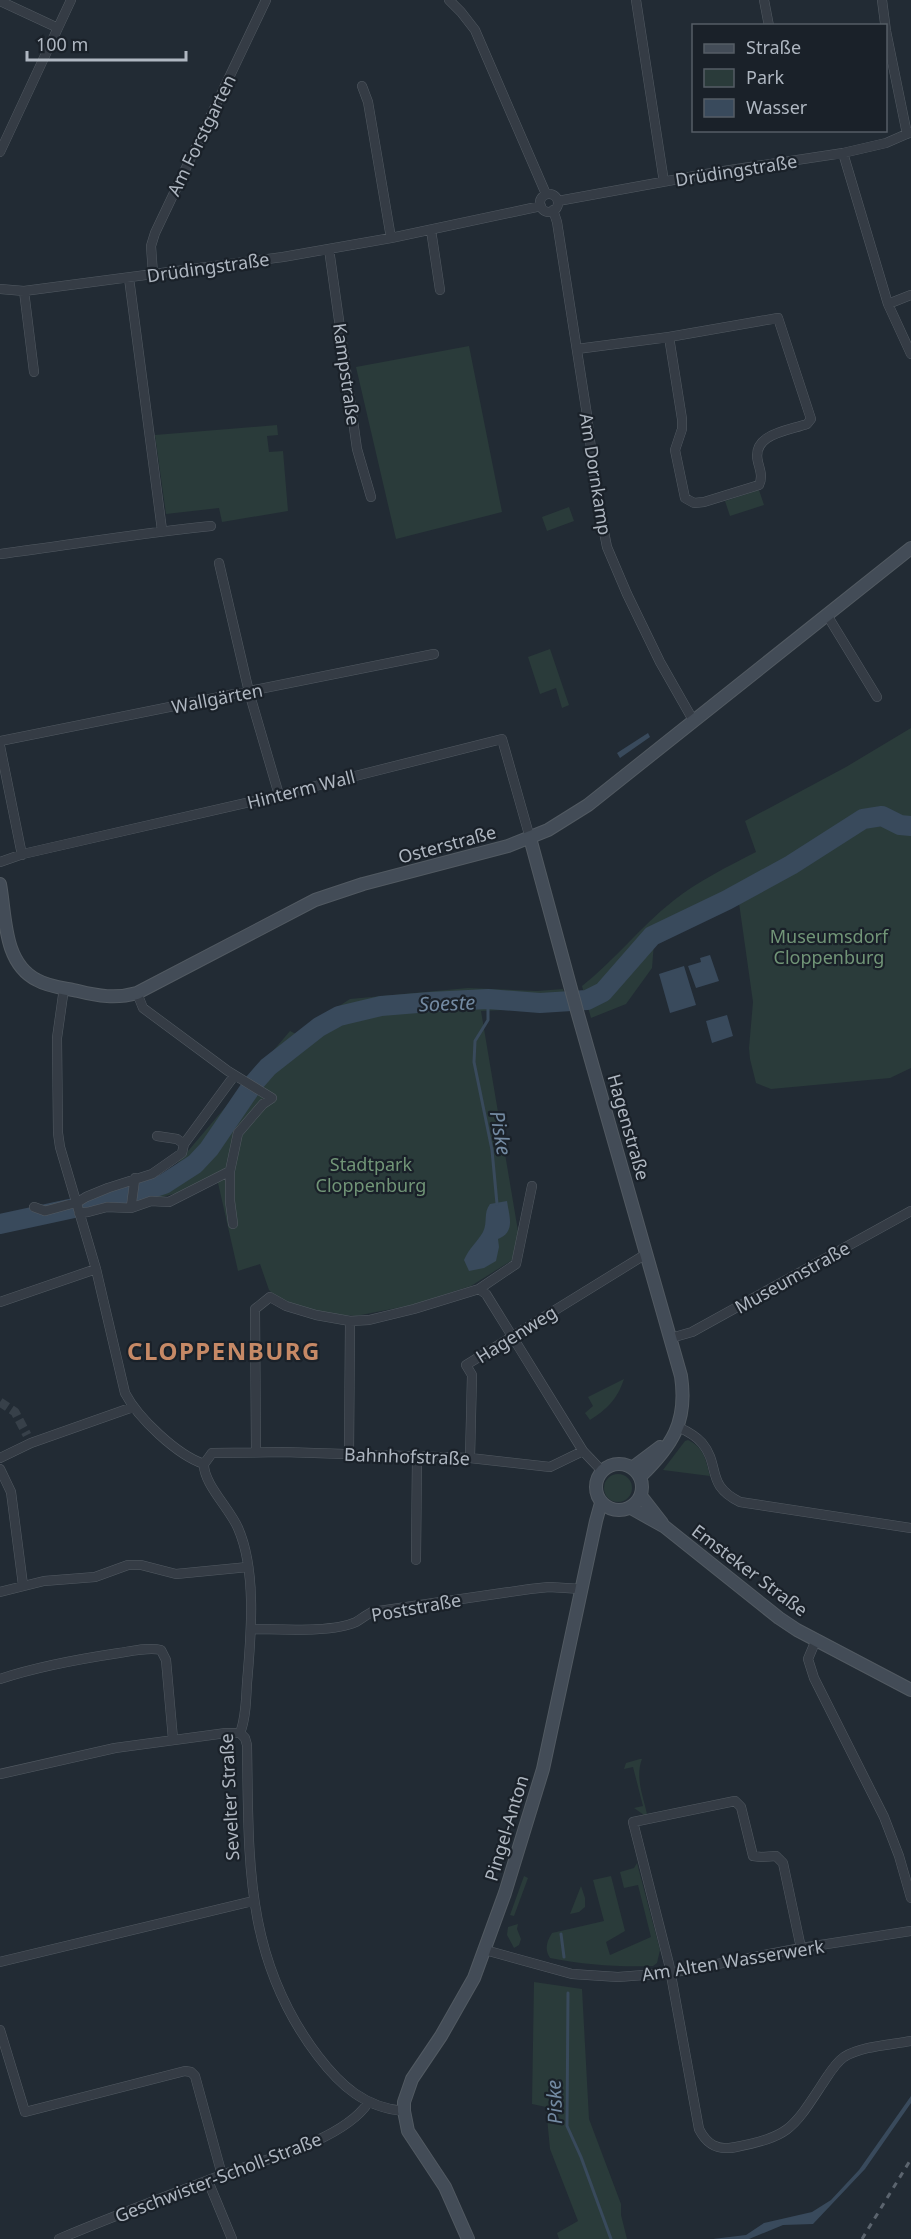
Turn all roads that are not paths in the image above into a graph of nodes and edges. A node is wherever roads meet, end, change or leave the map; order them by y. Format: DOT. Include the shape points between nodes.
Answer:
graph roads {
  1 [pos="0,0"];
  2 [pos="71,0"];
  3 [pos="266,0"];
  4 [pos="449,0"];
  5 [pos="636,0"];
  6 [pos="764,0"];
  7 [pos="882,0"];
  8 [pos="769,24"];
  9 [pos="885,24"];
  10 [pos="58,28"];
  11 [pos="887,35"];
  12 [pos="362,86"];
  13 [pos="909,133"];
  14 [pos="0,152"];
  15 [pos="843,153"];
  16 [pos="664,182"];
  17 [pos="546,194"];
  18 [pos="541,206"];
  19 [pos="556,206"];
  20 [pos="431,230"];
  21 [pos="391,238"];
  22 [pos="329,249"];
  23 [pos="153,274"];
  24 [pos="129,278"];
  25 [pos="0,289"];
  26 [pos="440,290"];
  27 [pos="24,291"];
  28 [pos="911,295"];
  29 [pos="888,304"];
  30 [pos="669,337"];
  31 [pos="577,349"];
  32 [pos="911,354"];
  33 [pos="34,372"];
  34 [pos="371,497"];
  35 [pos="211,526"];
  36 [pos="162,531"];
  37 [pos="911,548"];
  38 [pos="0,554"];
  39 [pos="219,563"];
  40 [pos="827,615"];
  41 [pos="434,654"];
  42 [pos="249,692"];
  43 [pos="878,697"];
  44 [pos="693,720"];
  45 [pos="0,741"];
  46 [pos="0,746"];
  47 [pos="279,795"];
  48 [pos="530,838"];
  49 [pos="21,855"];
  50 [pos="0,862"];
  51 [pos="0,884"];
  52 [pos="3,930"];
  53 [pos="64,988"];
  54 [pos="137,993"];
  55 [pos="238,1078"];
  56 [pos="157,1136"];
  57 [pos="184,1144"];
  58 [pos="230,1171"];
  59 [pos="134,1182"];
  60 [pos="531,1186"];
  61 [pos="131,1206"];
  62 [pos="34,1207"];
  63 [pos="78,1208"];
  64 [pos="911,1212"];
  65 [pos="233,1224"];
  66 [pos="646,1254"];
  67 [pos="96,1269"];
  68 [pos="479,1288"];
  69 [pos="0,1302"];
  70 [pos="350,1321"];
  71 [pos="513,1336"];
  72 [pos="671,1338"];
  73 [pos="133,1407"];
  74 [pos="678,1427"];
  75 [pos="583,1450"];
  76 [pos="256,1452"];
  77 [pos="350,1454"];
  78 [pos="417,1456"];
  79 [pos="0,1458"];
  80 [pos="470,1458"];
  81 [pos="204,1464"];
  82 [pos="0,1469"];
  83 [pos="602,1471"];
  84 [pos="636,1472"];
  85 [pos="641,1496"];
  86 [pos="606,1506"];
  87 [pos="631,1508"];
  88 [pos="665,1527"];
  89 [pos="911,1528"];
  90 [pos="416,1560"];
  91 [pos="248,1567"];
  92 [pos="23,1586"];
  93 [pos="582,1589"];
  94 [pos="0,1592"];
  95 [pos="252,1629"];
  96 [pos="816,1640"];
  97 [pos="0,1678"];
  98 [pos="911,1690"];
  99 [pos="240,1733"];
  100 [pos="173,1739"];
  101 [pos="0,1774"];
  102 [pos="911,1898"];
  103 [pos="253,1900"];
  104 [pos="911,1931"];
  105 [pos="801,1948"];
  106 [pos="485,1950"];
  107 [pos="0,1962"];
  108 [pos="670,1973"];
  109 [pos="0,2030"];
  110 [pos="911,2041"];
  111 [pos="368,2103"];
  112 [pos="404,2111"];
  113 [pos="222,2175"];
  114 [pos="208,2181"];
  115 [pos="59,2239"];
  116 [pos="232,2239"];
  117 [pos="468,2239"];
  1 -- 10 [label="street"];
  2 -- 10 [label="street"];
  3 -- 23 [label="street, Am Forstgarten" via="154,233"];
  4 -- 17 [label="street" via="475,30"];
  5 -- 16 [label="street"];
  6 -- 8 [label="street"];
  7 -- 9 [label="street"];
  10 -- 14 [label="street"];
  11 -- 13 [label="street"];
  12 -- 21 [label="street"];
  13 -- 15 [label="street, Drüdingstraße"];
  15 -- 16 [label="street, Drüdingstraße"];
  15 -- 29 [label="street"];
  16 -- 19 [label="street, Drüdingstraße"];
  17 -- 18 [label="street"];
  17 -- 19 [label="street" via="555,196"];
  18 -- 19 [label="street" via="546,211"];
  18 -- 20 [label="street, Drüdingstraße"];
  19 -- 31 [label="street, Am Dornkamp"];
  20 -- 21 [label="street, Drüdingstraße"];
  20 -- 26 [label="street"];
  21 -- 22 [label="street, Drüdingstraße"];
  22 -- 23 [label="street, Drüdingstraße"];
  22 -- 34 [label="street, Kampstraße" via="357,449"];
  23 -- 24 [label="street, Drüdingstraße"];
  24 -- 27 [label="street, Drüdingstraße"];
  24 -- 36 [label="street"];
  25 -- 27 [label="street, Drüdingstraße"];
  27 -- 33 [label="street"];
  28 -- 29 [label="street"];
  29 -- 32 [label="street"];
  30 -- 30 [label="street" via="682,419 675,450 685,498 694,503 704,502 759,485 762,479 757,448 761,441 811,420 777,318"];
  30 -- 31 [label="street"];
  31 -- 44 [label="street, Am Dornkamp" via="607,547 660,662"];
  35 -- 36 [label="street"];
  36 -- 38 [label="street"];
  37 -- 40 [label="street, Osterstraße"];
  39 -- 42 [label="street"];
  40 -- 43 [label="street"];
  40 -- 44 [label="street, Osterstraße"];
  41 -- 42 [label="street, Wallgärten"];
  42 -- 45 [label="street, Wallgärten"];
  42 -- 47 [label="street"];
  44 -- 48 [label="street, Osterstraße" via="588,805"];
  46 -- 49 [label="street"];
  47 -- 48 [label="street, Hinterm Wall" via="501,738"];
  47 -- 49 [label="street, Hinterm Wall"];
  48 -- 54 [label="street, Osterstraße" via="324,897"];
  48 -- 66 [label="street, Hagenstraße"];
  49 -- 50 [label="street, Hinterm Wall"];
  51 -- 52 [label="street"];
  52 -- 53 [label="street, Osterstraße" via="21,968 38,981"];
  53 -- 54 [label="street, Osterstraße" via="114,997"];
  53 -- 63 [label="street" via="57,1038 58,1133"];
  54 -- 55 [label="street" via="143,1008"];
  55 -- 57 [label="street"];
  55 -- 58 [label="street" via="272,1098 238,1133"];
  56 -- 57 [label="street"];
  57 -- 59 [label="street" via="182,1153"];
  58 -- 61 [label="street" via="169,1202"];
  58 -- 65 [label="street"];
  59 -- 61 [label="street"];
  59 -- 63 [label="street" via="108,1188"];
  60 -- 68 [label="street" via="516,1264"];
  61 -- 63 [label="street" via="88,1212"];
  62 -- 63 [label="street" via="45,1211"];
  63 -- 67 [label="street"];
  64 -- 72 [label="street, Museumstraße" via="700,1327"];
  66 -- 71 [label="street, Hagenweg"];
  66 -- 72 [label="street, Hagenstraße"];
  67 -- 69 [label="street"];
  67 -- 73 [label="street" via="125,1393"];
  68 -- 70 [label="street" via="388,1316"];
  68 -- 71 [label="street"];
  70 -- 76 [label="street" via="303,1312 270,1297 255,1309"];
  70 -- 77 [label="street"];
  71 -- 75 [label="street"];
  71 -- 80 [label="street, Hagenweg" via="466,1365 472,1375"];
  72 -- 74 [label="street, Hagenstraße" via="683,1389"];
  73 -- 79 [label="street" via="29,1439"];
  73 -- 81 [label="street" via="176,1450"];
  74 -- 84 [label="street, Hagenstraße" via="652,1465"];
  74 -- 89 [label="street" via="702,1443 723,1492 740,1502"];
  75 -- 80 [label="street, Bahnhofstraße" via="550,1467"];
  75 -- 83 [label="street"];
  76 -- 77 [label="street, Bahnhofstraße"];
  76 -- 81 [label="street, Bahnhofstraße" via="212,1453"];
  77 -- 78 [label="street, Bahnhofstraße"];
  78 -- 80 [label="street, Bahnhofstraße"];
  78 -- 90 [label="street"];
  81 -- 91 [label="street, Sevelter Straße" via="205,1476 238,1529"];
  82 -- 92 [label="street" via="11,1492"];
  83 -- 84 [label="street" via="621,1464"];
  83 -- 86 [label="street" via="596,1488"];
  84 -- 85 [label="street"];
  85 -- 87 [label="street"];
  85 -- 88 [label="street, Emsteker Straße"];
  86 -- 87 [label="street"];
  86 -- 93 [label="street, Pingel-Anton" via="593,1538"];
  87 -- 88 [label="street, Emsteker Straße"];
  88 -- 96 [label="street, Emsteker Straße" via="779,1617"];
  91 -- 92 [label="street" via="176,1574 128,1565 95,1577"];
  91 -- 95 [label="street, Sevelter Straße"];
  92 -- 94 [label="street"];
  93 -- 95 [label="street, Poststraße" via="540,1588 372,1612 343,1626"];
  93 -- 106 [label="street, Pingel-Anton" via="543,1769"];
  95 -- 99 [label="street, Sevelter Straße"];
  96 -- 98 [label="street, Emsteker Straße"];
  96 -- 102 [label="street" via="808,1659 814,1678 884,1817"];
  97 -- 100 [label="street" via="80,1659 161,1650 166,1660"];
  99 -- 100 [label="street"];
  99 -- 103 [label="street, Sevelter Straße" via="247,1745"];
  100 -- 101 [label="street"];
  103 -- 107 [label="street"];
  103 -- 111 [label="street, Sevelter Straße" via="268,1964 291,2018 343,2086"];
  104 -- 105 [label="street, Am Alten Wasserwerk"];
  105 -- 108 [label="street, Am Alten Wasserwerk"];
  105 -- 108 [label="street" via="783,1863 776,1856 753,1856 741,1807 735,1801 633,1822"];
  106 -- 108 [label="street, Am Alten Wasserwerk" via="572,1974 618,1977"];
  106 -- 112 [label="street, Pingel-Anton" via="462,2000 412,2079"];
  108 -- 110 [label="street" via="699,2129 707,2142 720,2149 766,2141 786,2132 843,2058 857,2051"];
  109 -- 113 [label="street" via="25,2112 191,2072"];
  111 -- 112 [label="street"];
  111 -- 113 [label="street, Geschwister-Scholl-Straße" via="350,2122 329,2134"];
  112 -- 117 [label="street" via="408,2131 446,2187"];
  113 -- 114 [label="street, Geschwister-Scholl-Straße"];
  114 -- 115 [label="street, Geschwister-Scholl-Straße"];
  114 -- 116 [label="street"];
}
